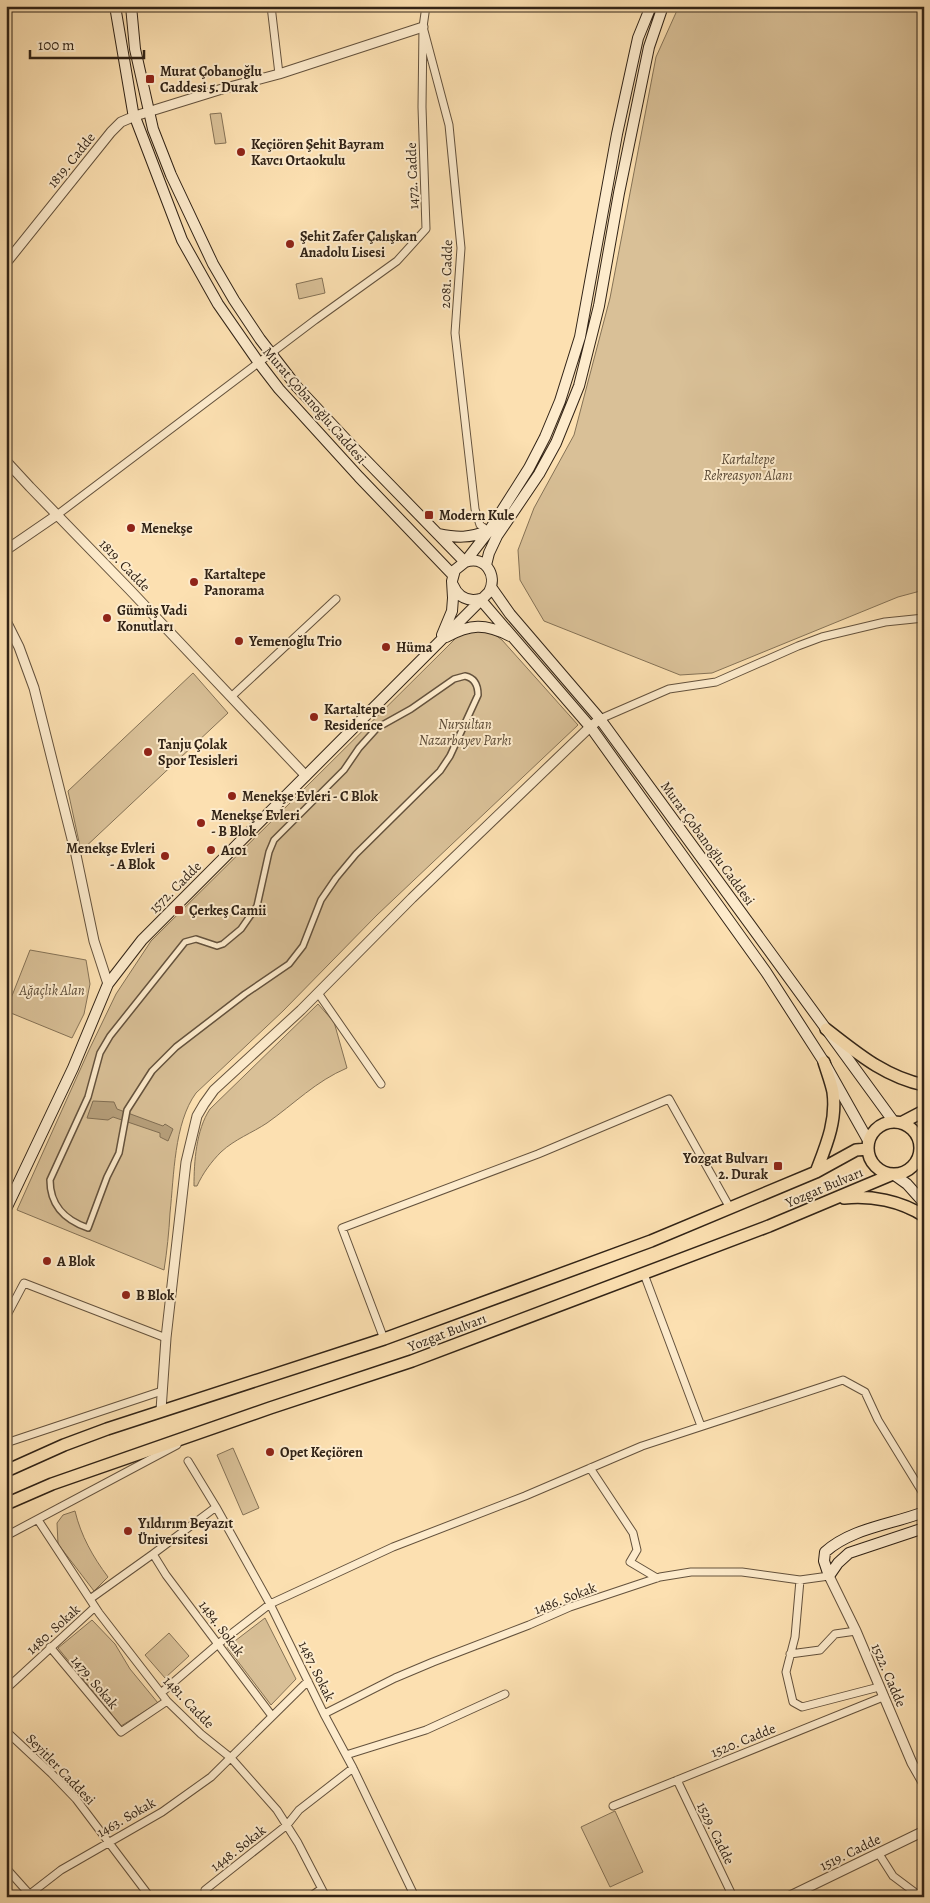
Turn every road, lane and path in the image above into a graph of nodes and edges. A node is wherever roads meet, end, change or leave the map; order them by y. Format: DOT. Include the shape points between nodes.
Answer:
graph roads {
  1 [pos="115,6"];
  2 [pos="131,6"];
  3 [pos="272,6"];
  4 [pos="426,6"];
  5 [pos="651,6"];
  6 [pos="663,6"];
  7 [pos="423,27"];
  8 [pos="279,74"];
  9 [pos="149,112"];
  10 [pos="135,116"];
  11 [pos="6,263"];
  12 [pos="271,354"];
  13 [pos="259,363"];
  14 [pos="6,460"];
  15 [pos="57,515"];
  16 [pos="493,533"];
  17 [pos="438,534"];
  18 [pos="6,550"];
  19 [pos="465,562"];
  20 [pos="486,565"];
  21 [pos="453,578"];
  22 [pos="492,587"];
  23 [pos="336,599"];
  24 [pos="480,599"];
  25 [pos="924,618"];
  26 [pos="6,620"];
  27 [pos="514,639"];
  28 [pos="440,640"];
  29 [pos="231,697"];
  30 [pos="600,719"];
  31 [pos="590,727"];
  32 [pos="306,776"];
  33 [pos="108,984"];
  34 [pos="318,993"];
  35 [pos="826,1030"];
  36 [pos="824,1062"];
  37 [pos="381,1084"];
  38 [pos="924,1085"];
  39 [pos="924,1111"];
  40 [pos="123,1122"];
  41 [pos="897,1122"];
  42 [pos="868,1145"];
  43 [pos="921,1160"];
  44 [pos="816,1172"];
  45 [pos="893,1174"];
  46 [pos="835,1200"];
  47 [pos="924,1203"];
  48 [pos="6,1208"];
  49 [pos="730,1208"];
  50 [pos="924,1216"];
  51 [pos="644,1274"];
  52 [pos="6,1317"];
  53 [pos="166,1338"];
  54 [pos="384,1339"];
  55 [pos="162,1391"];
  56 [pos="161,1410"];
  57 [pos="701,1426"];
  58 [pos="201,1432"];
  59 [pos="6,1443"];
  60 [pos="188,1460"];
  61 [pos="590,1468"];
  62 [pos="6,1471"];
  63 [pos="924,1495"];
  64 [pos="6,1504"];
  65 [pos="216,1506"];
  66 [pos="924,1512"];
  67 [pos="38,1520"];
  68 [pos="924,1528"];
  69 [pos="6,1536"];
  70 [pos="153,1554"];
  71 [pos="829,1576"];
  72 [pos="657,1578"];
  73 [pos="800,1580"];
  74 [pos="90,1599"];
  75 [pos="270,1604"];
  76 [pos="95,1607"];
  77 [pos="856,1631"];
  78 [pos="218,1644"];
  79 [pos="50,1647"];
  80 [pos="790,1654"];
  81 [pos="308,1681"];
  82 [pos="879,1687"];
  83 [pos="6,1689"];
  84 [pos="161,1693"];
  85 [pos="505,1694"];
  86 [pos="883,1697"];
  87 [pos="167,1701"];
  88 [pos="324,1714"];
  89 [pos="272,1716"];
  90 [pos="6,1731"];
  91 [pos="346,1755"];
  92 [pos="231,1758"];
  93 [pos="353,1768"];
  94 [pos="677,1780"];
  95 [pos="924,1784"];
  96 [pos="613,1806"];
  97 [pos="287,1825"];
  98 [pos="924,1831"];
  99 [pos="108,1842"];
  100 [pos="879,1854"];
  101 [pos="6,1868"];
  102 [pos="321,1889"];
  103 [pos="205,1890"];
  104 [pos="31,1895"];
  105 [pos="916,1895"];
  106 [pos="150,1897"];
  107 [pos="310,1897"];
  108 [pos="326,1897"];
  109 [pos="415,1897"];
  110 [pos="733,1897"];
  111 [pos="788,1897"];
  1 -- 10 [label="main road, Murat Çobanoğlu Caddesi"];
  2 -- 9 [label="main road, Murat Çobanoğlu Caddesi" via="135,49"];
  3 -- 8 [label="street"];
  4 -- 7 [label="street, 2081. Cadde"];
  5 -- 16 [label="main road" via="638,38 617,134 580,337 545,437"];
  6 -- 16 [label="main road" via="649,47 599,306 579,386 552,450 538,474"];
  7 -- 8 [label="street, 1819. Cadde"];
  7 -- 12 [label="street, 1472. Cadde" via="426,229 397,262"];
  7 -- 16 [label="street, 2081. Cadde" via="449,125 461,248 455,334 475,509 480,525"];
  8 -- 9 [label="street, 1819. Cadde"];
  9 -- 10 [label="street, 1819. Cadde"];
  9 -- 12 [label="main road, Murat Çobanoğlu Caddesi" via="171,175 213,264"];
  10 -- 11 [label="street, 1819. Cadde" via="121,122 106,138"];
  10 -- 13 [label="main road, Murat Çobanoğlu Caddesi" via="182,240 218,304"];
  12 -- 13 [label="street, 1472. Cadde"];
  12 -- 17 [label="main road, Murat Çobanoğlu Caddesi" via="320,412"];
  13 -- 15 [label="street, 1472. Cadde"];
  13 -- 21 [label="main road, Murat Çobanoğlu Caddesi" via="279,389"];
  14 -- 15 [label="street, 1819. Cadde"];
  15 -- 18 [label="street"];
  15 -- 29 [label="street, 1819. Cadde"];
  16 -- 17 [label="main road" via="471,537"];
  16 -- 19 [label="main road"];
  16 -- 20 [label="main road"];
  17 -- 19 [label="main road, Murat Çobanoğlu Caddesi"];
  19 -- 20 [label="main road" via="475,560"];
  19 -- 21 [label="main road" via="458,566"];
  20 -- 22 [label="main road" via="492,575"];
  21 -- 24 [label="main road" via="454,588 462,597"];
  21 -- 28 [label="main road" via="452,611"];
  22 -- 24 [label="main road"];
  22 -- 30 [label="main road, Murat Çobanoğlu Caddesi" via="510,614"];
  23 -- 29 [label="street"];
  24 -- 27 [label="main road, Murat Çobanoğlu Caddesi"];
  24 -- 28 [label="main road, 1572. Cadde"];
  25 -- 30 [label="street" via="885,622 822,637 716,682 669,690"];
  26 -- 33 [label="street" via="34,688 94,941"];
  27 -- 28 [label="main road" via="489,627 474,627"];
  27 -- 31 [label="main road, Murat Çobanoğlu Caddesi"];
  28 -- 32 [label="main road, 1572. Cadde"];
  29 -- 32 [label="street, 1819. Cadde"];
  30 -- 31 [label="street"];
  30 -- 35 [label="main road, Murat Çobanoğlu Caddesi"];
  31 -- 34 [label="street"];
  31 -- 36 [label="main road, Murat Çobanoğlu Caddesi" via="766,972"];
  32 -- 33 [label="main road, 1572. Cadde" via="142,940"];
  33 -- 48 [label="main road, 1572. Cadde" via="73,1068"];
  34 -- 37 [label="street"];
  34 -- 53 [label="street" via="214,1090 198,1116 186,1162"];
  35 -- 38 [label="main road" via="880,1070"];
  35 -- 41 [label="main road, Murat Çobanoğlu Caddesi"];
  36 -- 42 [label="main road, Murat Çobanoğlu Caddesi"];
  36 -- 44 [label="main road" via="833,1090 835,1110 831,1132"];
  39 -- 41 [label="main road"];
  40 -- 40 [label="street" via="118,1153 88,1228 79,1225 67,1218 55,1204 50,1180 88,1097 100,1053 110,1036 186,942 196,939 217,946 223,944 247,921 257,906 271,844 344,770 367,737 454,680 464,676 473,680 478,695 450,756 440,771 336,878 321,900 296,956 165,1056 138,1091"];
  41 -- 42 [label="main road" via="877,1128"];
  41 -- 43 [label="main road" via="911,1128 917,1135"];
  42 -- 44 [label="main road, Yozgat Bulvarı"];
  42 -- 45 [label="main road" via="874,1165"];
  43 -- 45 [label="main road" via="908,1171"];
  44 -- 49 [label="main road, Yozgat Bulvarı"];
  45 -- 46 [label="main road, Yozgat Bulvarı"];
  45 -- 47 [label="main road"];
  46 -- 50 [label="main road" via="856,1197 878,1199 899,1204"];
  46 -- 51 [label="main road, Yozgat Bulvarı"];
  49 -- 54 [label="main road, Yozgat Bulvarı" via="651,1241"];
  49 -- 54 [label="street" via="669,1099 538,1154 342,1228"];
  51 -- 57 [label="street"];
  51 -- 58 [label="main road, Yozgat Bulvarı" via="412,1362"];
  52 -- 53 [label="street" via="24,1283"];
  53 -- 55 [label="street"];
  54 -- 56 [label="main road, Yozgat Bulvarı"];
  55 -- 56 [label="street"];
  55 -- 59 [label="street"];
  56 -- 62 [label="main road, Yozgat Bulvarı"];
  57 -- 61 [label="street"];
  57 -- 63 [label="street" via="843,1380 865,1392 878,1420"];
  58 -- 64 [label="main road, Yozgat Bulvarı" via="52,1484"];
  58 -- 67 [label="street"];
  60 -- 65 [label="street, 1487. Sokak"];
  61 -- 72 [label="street" via="633,1533 637,1550 630,1562"];
  61 -- 75 [label="street" via="393,1547"];
  65 -- 70 [label="street"];
  65 -- 75 [label="street, 1487. Sokak"];
  66 -- 71 [label="main road" via="847,1536 836,1543 825,1552 824,1562"];
  67 -- 69 [label="street"];
  67 -- 74 [label="street, 1481. Cadde"];
  68 -- 71 [label="main road" via="849,1553"];
  70 -- 74 [label="street"];
  70 -- 78 [label="street, 1484. Sokak"];
  71 -- 73 [label="street, 1486. Sokak"];
  71 -- 77 [label="street, 1522. Cadde"];
  72 -- 73 [label="street, 1486. Sokak" via="691,1572 742,1572"];
  72 -- 88 [label="street, 1486. Sokak" via="570,1607 433,1662"];
  73 -- 80 [label="street" via="795,1637"];
  74 -- 76 [label="street, 1481. Cadde"];
  75 -- 78 [label="street"];
  75 -- 81 [label="street, 1487. Sokak"];
  76 -- 79 [label="street, 1480. Sokak"];
  76 -- 84 [label="street, 1481. Cadde"];
  77 -- 80 [label="street" via="835,1634 820,1650"];
  77 -- 82 [label="street, 1522. Cadde"];
  78 -- 84 [label="street"];
  78 -- 89 [label="street, 1484. Sokak"];
  79 -- 83 [label="street, 1480. Sokak"];
  79 -- 87 [label="street, 1479. Sokak" via="121,1732"];
  80 -- 82 [label="street" via="786,1672 790,1696 802,1707"];
  81 -- 88 [label="street, 1487. Sokak"];
  81 -- 89 [label="street"];
  82 -- 86 [label="street, 1522. Cadde"];
  84 -- 87 [label="street, 1481. Cadde"];
  85 -- 91 [label="street" via="426,1730"];
  86 -- 94 [label="street, 1520. Cadde"];
  86 -- 95 [label="street, 1522. Cadde"];
  87 -- 92 [label="street, 1481. Cadde"];
  88 -- 91 [label="street, 1487. Sokak"];
  89 -- 92 [label="street"];
  90 -- 99 [label="street, Seyitler Caddesi" via="76,1799"];
  91 -- 93 [label="street, 1487. Sokak"];
  92 -- 97 [label="street, 1481. Cadde"];
  92 -- 99 [label="street, 1463. Sokak" via="211,1777 162,1812"];
  93 -- 97 [label="street, 1448. Sokak" via="299,1810"];
  93 -- 109 [label="street, 1487. Sokak"];
  94 -- 96 [label="street, 1520. Cadde"];
  94 -- 110 [label="street, 1529. Cadde"];
  97 -- 102 [label="street, 1481. Cadde"];
  97 -- 103 [label="street, 1448. Sokak"];
  98 -- 100 [label="street, 1519. Cadde"];
  99 -- 104 [label="street, 1463. Sokak" via="61,1870"];
  99 -- 106 [label="street, Seyitler Caddesi"];
  100 -- 105 [label="street" via="893,1876"];
  100 -- 111 [label="street, 1519. Cadde"];
  101 -- 104 [label="street"];
  102 -- 107 [label="street"];
  102 -- 108 [label="street, 1481. Cadde"];
}
